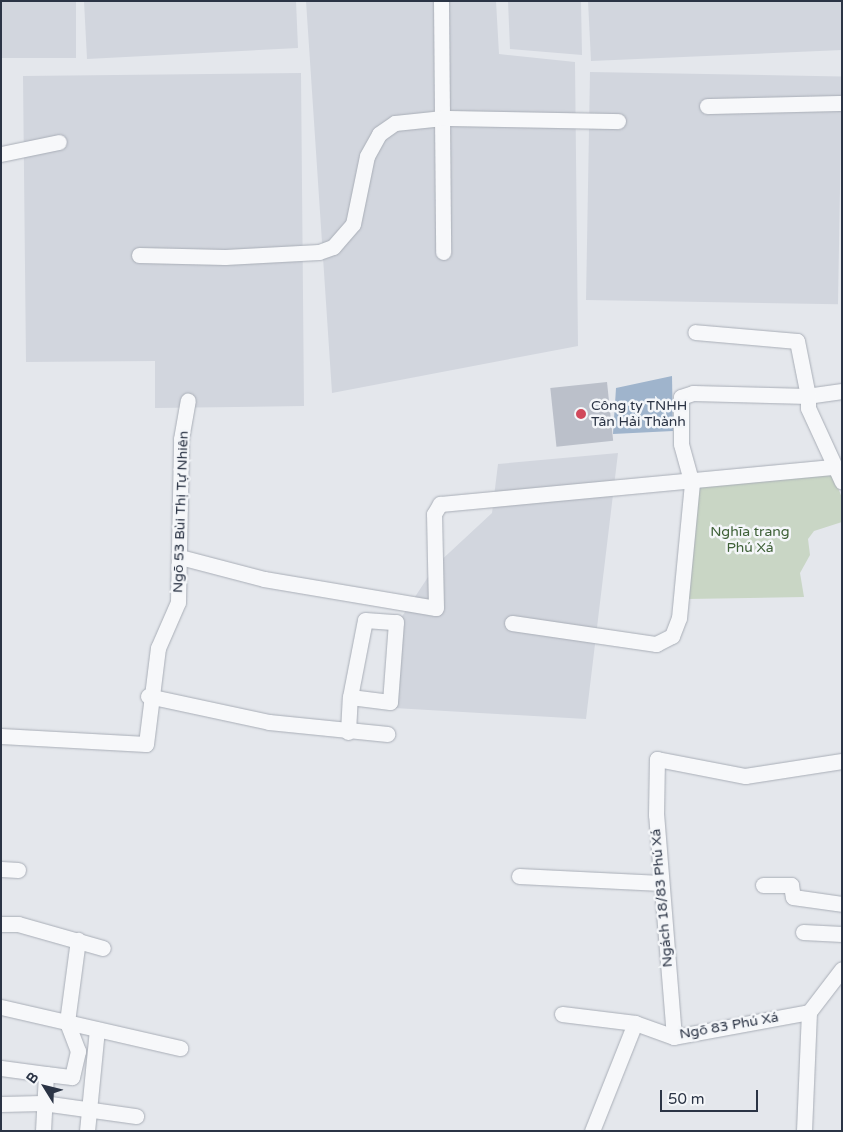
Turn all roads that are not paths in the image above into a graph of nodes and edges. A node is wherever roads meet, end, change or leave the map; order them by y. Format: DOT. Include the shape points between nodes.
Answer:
graph roads {
  1 [pos="441,1"];
  2 [pos="842,103"];
  3 [pos="707,106"];
  4 [pos="444,118"];
  5 [pos="618,121"];
  6 [pos="59,142"];
  7 [pos="1,154"];
  8 [pos="443,252"];
  9 [pos="139,256"];
  10 [pos="695,332"];
  11 [pos="842,391"];
  12 [pos="808,396"];
  13 [pos="188,401"];
  14 [pos="835,467"];
  15 [pos="842,482"];
  16 [pos="692,484"];
  17 [pos="180,557"];
  18 [pos="512,623"];
  19 [pos="148,696"];
  20 [pos="350,697"];
  21 [pos="348,732"];
  22 [pos="387,734"];
  23 [pos="1,736"];
  24 [pos="842,761"];
  25 [pos="1,869"];
  26 [pos="18,870"];
  27 [pos="519,876"];
  28 [pos="661,883"];
  29 [pos="763,885"];
  30 [pos="842,904"];
  31 [pos="1,924"];
  32 [pos="803,932"];
  33 [pos="842,934"];
  34 [pos="78,940"];
  35 [pos="103,948"];
  36 [pos="842,969"];
  37 [pos="1,1007"];
  38 [pos="809,1012"];
  39 [pos="562,1014"];
  40 [pos="67,1022"];
  41 [pos="635,1023"];
  42 [pos="97,1029"];
  43 [pos="674,1037"];
  44 [pos="180,1048"];
  45 [pos="1,1068"];
  46 [pos="46,1074"];
  47 [pos="43,1103"];
  48 [pos="1,1104"];
  49 [pos="90,1110"];
  50 [pos="136,1116"];
  51 [pos="42,1131"];
  52 [pos="87,1131"];
  53 [pos="592,1131"];
  54 [pos="804,1131"];
  1 -- 4 [label="street"];
  2 -- 3 [label="street"];
  4 -- 5 [label="street"];
  4 -- 8 [label="street"];
  4 -- 9 [label="street" via="395,123 379,134 367,156 353,224 333,247 319,252 235,257"];
  6 -- 7 [label="street"];
  10 -- 12 [label="street" via="797,341"];
  11 -- 12 [label="street"];
  12 -- 14 [label="street" via="808,408"];
  12 -- 16 [label="street" via="693,393 681,397 681,444"];
  13 -- 17 [label="street, Ngõ 53 Bùi Thị Tự Nhiên" via="181,439"];
  14 -- 15 [label="street"];
  14 -- 16 [label="street"];
  16 -- 17 [label="street" via="634,484 440,504 434,514 436,608 264,579"];
  16 -- 18 [label="street" via="679,618 665,642"];
  17 -- 19 [label="street, Ngõ 53 Bùi Thị Tự Nhiên" via="178,602 158,648"];
  19 -- 21 [label="street" via="269,722"];
  19 -- 23 [label="street, Ngõ 53 Bùi Thị Tự Nhiên" via="146,744"];
  20 -- 20 [label="street" via="365,620 396,622 390,702"];
  20 -- 21 [label="street"];
  21 -- 22 [label="street"];
  24 -- 28 [label="street, Ngách 18/83 Phú Xá" via="745,776 657,759"];
  25 -- 26 [label="street"];
  27 -- 28 [label="street"];
  28 -- 43 [label="street, Ngách 18/83 Phú Xá"];
  29 -- 30 [label="street" via="791,885 793,897"];
  31 -- 34 [label="street" via="18,924"];
  32 -- 33 [label="street"];
  34 -- 35 [label="street"];
  34 -- 40 [label="street"];
  36 -- 38 [label="street"];
  37 -- 40 [label="street"];
  38 -- 43 [label="street, Ngõ 83 Phú Xá"];
  38 -- 54 [label="street"];
  39 -- 41 [label="street, Ngõ 83 Phú Xá"];
  40 -- 42 [label="street"];
  40 -- 46 [label="street" via="78,1051 72,1077"];
  41 -- 43 [label="street, Ngõ 83 Phú Xá"];
  41 -- 53 [label="street"];
  42 -- 44 [label="street"];
  42 -- 49 [label="street"];
  45 -- 46 [label="street"];
  46 -- 47 [label="street"];
  47 -- 48 [label="street"];
  47 -- 49 [label="street"];
  47 -- 51 [label="street"];
  49 -- 50 [label="street"];
  49 -- 52 [label="street"];
}
